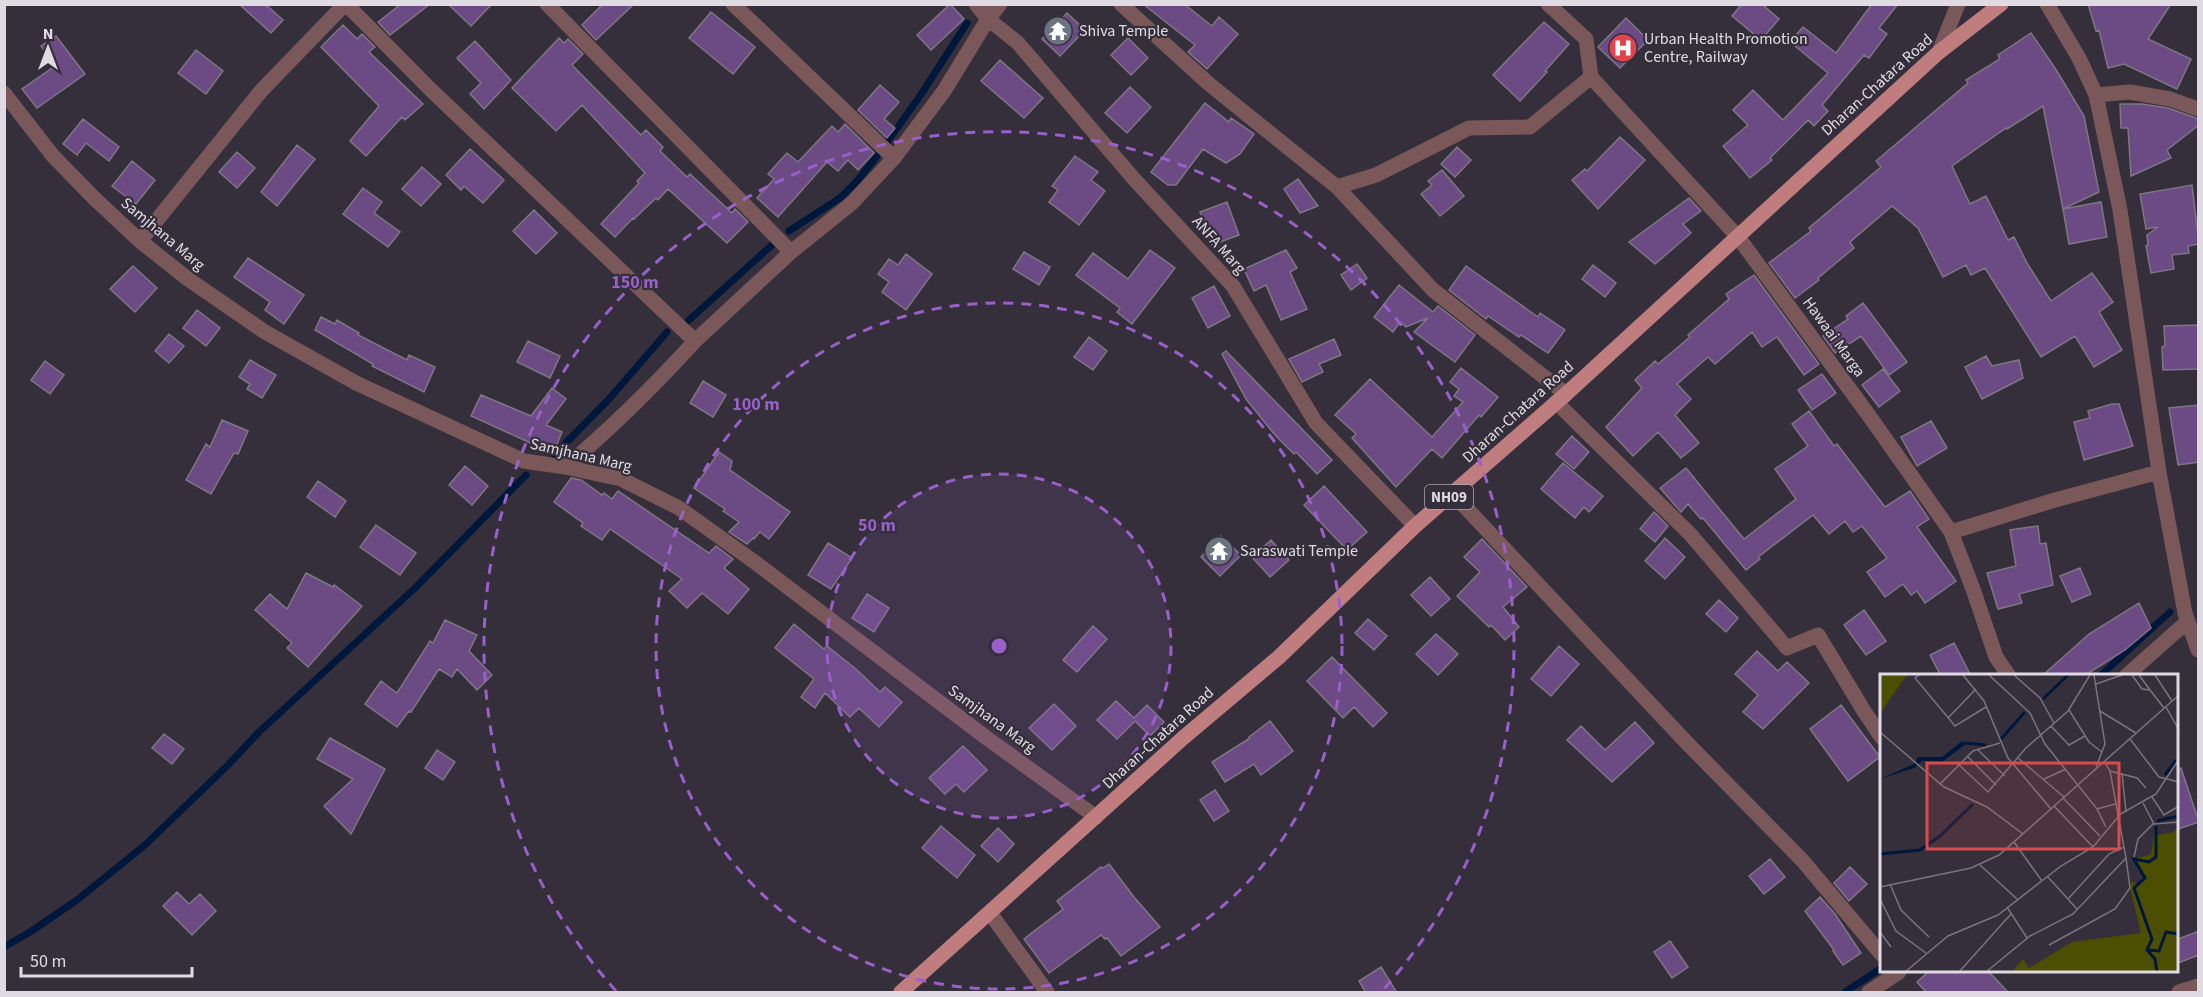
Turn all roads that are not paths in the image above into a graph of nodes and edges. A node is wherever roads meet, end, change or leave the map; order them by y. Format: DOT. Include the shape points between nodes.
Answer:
graph roads {
  1 [pos="345,4"];
  2 [pos="547,4"];
  3 [pos="733,4"];
  4 [pos="976,4"];
  5 [pos="1000,4"];
  6 [pos="1121,4"];
  7 [pos="1548,4"];
  8 [pos="1958,4"];
  9 [pos="2001,4"];
  10 [pos="2047,4"];
  11 [pos="988,19"];
  12 [pos="1939,52"];
  13 [pos="1591,77"];
  14 [pos="4,93"];
  15 [pos="2096,94"];
  16 [pos="2199,109"];
  17 [pos="894,158"];
  18 [pos="1337,187"];
  19 [pos="1738,237"];
  20 [pos="140,241"];
  21 [pos="791,252"];
  22 [pos="695,341"];
  23 [pos="1561,398"];
  24 [pos="565,467"];
  25 [pos="2159,472"];
  26 [pos="1453,494"];
  27 [pos="1415,526"];
  28 [pos="1951,532"];
  29 [pos="2190,613"];
  30 [pos="2199,650"];
  31 [pos="2009,674"];
  32 [pos="2128,674"];
  33 [pos="1880,735"];
  34 [pos="1096,817"];
  35 [pos="990,913"];
  36 [pos="1880,953"];
  37 [pos="1897,973"];
  38 [pos="2199,986"];
  39 [pos="901,993"];
  40 [pos="1047,993"];
  41 [pos="1869,993"];
  42 [pos="2180,993"];
  1 -- 20 [label="street" via="261,91"];
  1 -- 22 [label="street"];
  2 -- 21 [label="street"];
  3 -- 17 [label="street"];
  4 -- 11 [label="street, ANFA Marg"];
  5 -- 11 [label="street"];
  6 -- 18 [label="street" via="1209,84"];
  7 -- 13 [label="street" via="1586,39"];
  8 -- 12 [label="street"];
  9 -- 12 [label="main road, Dharan-Chatara Road / NH09"];
  10 -- 15 [label="street"];
  11 -- 17 [label="street" via="944,91"];
  11 -- 27 [label="street, ANFA Marg" via="1018,43 1233,286 1316,423"];
  12 -- 19 [label="main road, Dharan-Chatara Road / NH09"];
  13 -- 18 [label="street" via="1530,127 1469,128 1376,175"];
  13 -- 19 [label="street, Hawaai Marga"];
  14 -- 20 [label="street, Samjhana Marg" via="53,156"];
  15 -- 16 [label="street" via="2130,92"];
  15 -- 25 [label="street" via="2120,210"];
  17 -- 21 [label="street" via="852,203"];
  18 -- 23 [label="street" via="1433,290"];
  19 -- 23 [label="main road, Dharan-Chatara Road / NH09"];
  19 -- 28 [label="street, Hawaai Marga"];
  20 -- 24 [label="street, Samjhana Marg" via="265,332 356,383 524,461"];
  21 -- 22 [label="street"];
  22 -- 24 [label="street" via="643,398"];
  23 -- 26 [label="main road, Dharan-Chatara Road / NH09"];
  23 -- 33 [label="street" via="1691,535 1787,648 1818,635"];
  24 -- 34 [label="street, Samjhana Marg" via="621,479 679,508"];
  25 -- 28 [label="street"];
  25 -- 29 [label="street"];
  26 -- 27 [label="main road, Dharan-Chatara Road / NH09"];
  26 -- 36 [label="street" via="1802,861"];
  27 -- 34 [label="main road, Dharan-Chatara Road / NH09" via="1279,657"];
  28 -- 31 [label="street, Hawaai Marga" via="1996,657"];
  29 -- 30 [label="street"];
  29 -- 32 [label="street"];
  34 -- 35 [label="main road, Dharan-Chatara Road / NH09"];
  35 -- 39 [label="main road, Dharan-Chatara Road / NH09"];
  35 -- 40 [label="street"];
  37 -- 41 [label="street"];
  38 -- 42 [label="street"];
}
